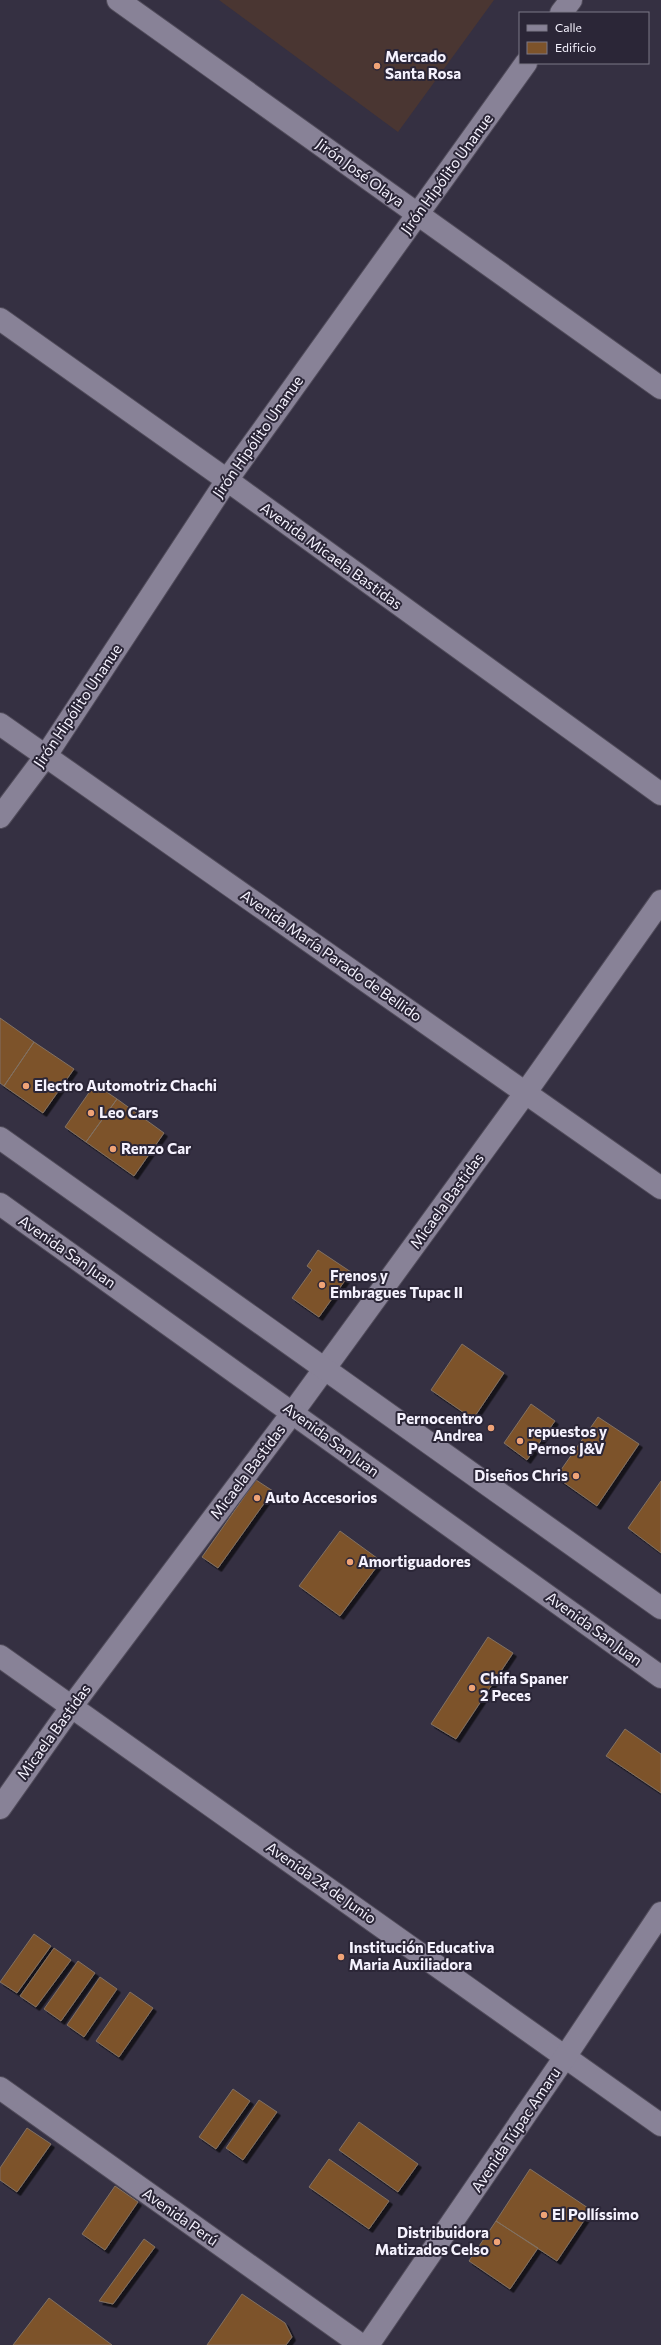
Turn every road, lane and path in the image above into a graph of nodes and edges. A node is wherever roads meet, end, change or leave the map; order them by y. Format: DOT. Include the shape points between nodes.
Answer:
graph roads {
  1 [pos="118,0"];
  2 [pos="571,0"];
  3 [pos="563,12"];
  4 [pos="525,64"];
  5 [pos="418,215"];
  6 [pos="0,319"];
  7 [pos="661,388"];
  8 [pos="227,480"];
  9 [pos="0,724"];
  10 [pos="45,757"];
  11 [pos="661,794"];
  12 [pos="0,817"];
  13 [pos="661,901"];
  14 [pos="526,1092"];
  15 [pos="0,1138"];
  16 [pos="661,1188"];
  17 [pos="0,1204"];
  18 [pos="325,1370"];
  19 [pos="293,1412"];
  20 [pos="661,1608"];
  21 [pos="0,1656"];
  22 [pos="661,1678"];
  23 [pos="72,1706"];
  24 [pos="0,1808"];
  25 [pos="661,1913"];
  26 [pos="565,2057"];
  27 [pos="0,2088"];
  28 [pos="661,2125"];
  29 [pos="361,2345"];
  30 [pos="368,2345"];
  1 -- 5 [label="street, Jirón José Olaya"];
  2 -- 3 [label="street"];
  4 -- 5 [label="street, Jirón Hipólito Unanue"];
  5 -- 7 [label="street, Jirón José Olaya"];
  5 -- 8 [label="street, Jirón Hipólito Unanue"];
  6 -- 8 [label="street, Avenida Micaela Bastidas"];
  8 -- 10 [label="street, Jirón Hipólito Unanue"];
  8 -- 11 [label="street, Avenida Micaela Bastidas"];
  9 -- 10 [label="street, Avenida María Parado de Bellido"];
  10 -- 12 [label="street, Jirón Hipólito Unanue"];
  10 -- 14 [label="street, Avenida María Parado de Bellido"];
  13 -- 14 [label="street, Micaela Bastidas"];
  14 -- 16 [label="street, Avenida María Parado de Bellido"];
  14 -- 18 [label="street, Micaela Bastidas"];
  15 -- 18 [label="street"];
  17 -- 19 [label="street, Avenida San Juan"];
  18 -- 19 [label="street, Micaela Bastidas"];
  18 -- 20 [label="street"];
  19 -- 22 [label="street, Avenida San Juan"];
  19 -- 23 [label="street, Micaela Bastidas"];
  21 -- 23 [label="street, Avenida 24 de Junio"];
  23 -- 24 [label="street, Micaela Bastidas"];
  23 -- 26 [label="street, Avenida 24 de Junio"];
  25 -- 26 [label="street, Avenida Túpac Amaru"];
  26 -- 28 [label="street, Avenida 24 de Junio"];
  26 -- 30 [label="street, Avenida Túpac Amaru"];
  27 -- 29 [label="street, Avenida Perú"];
}
